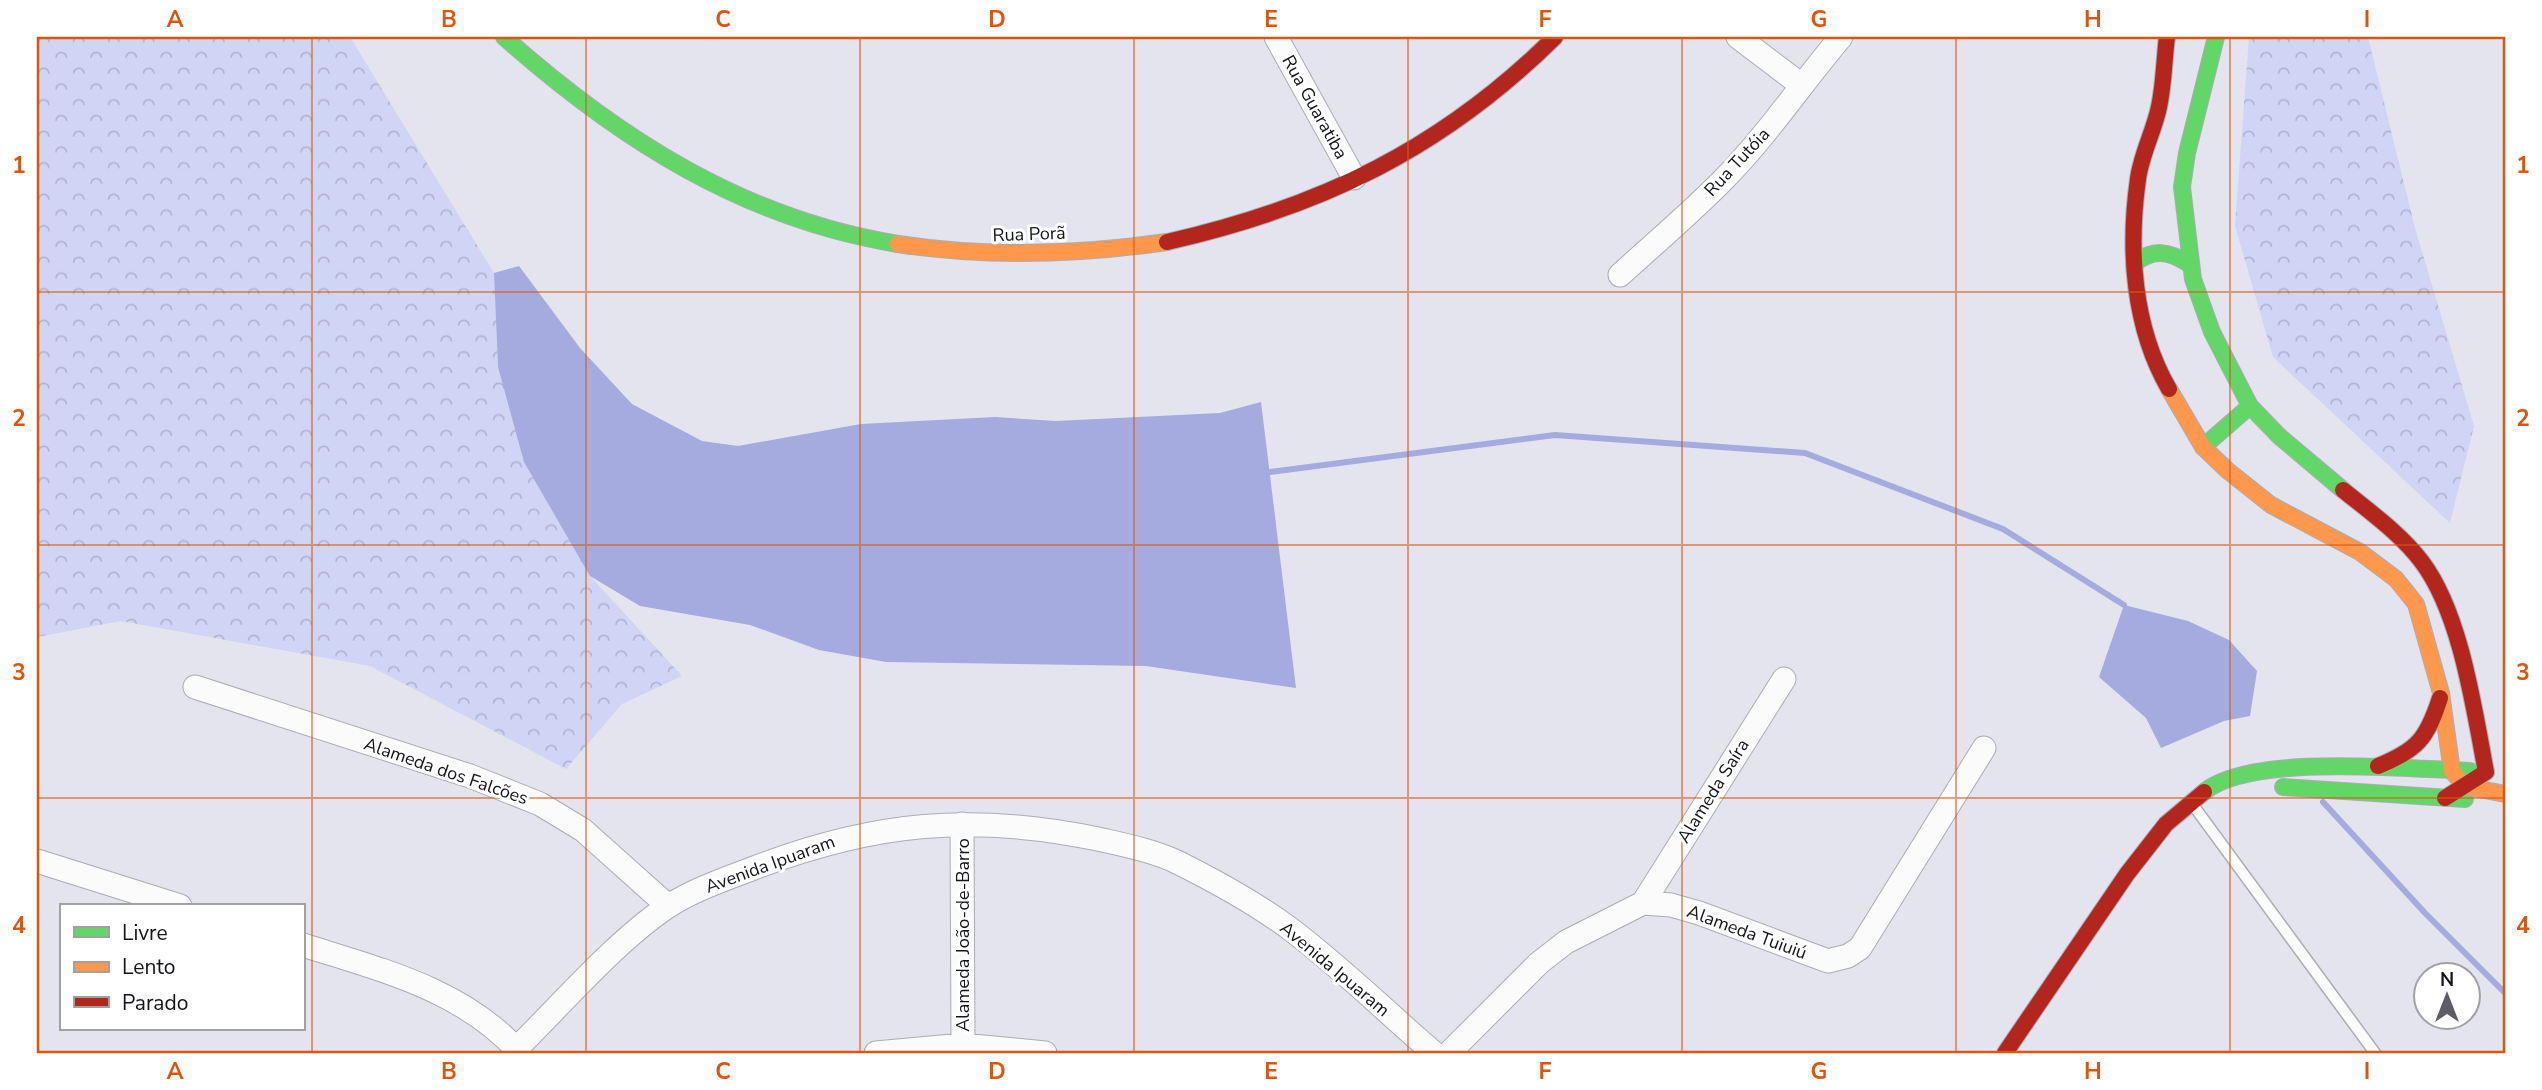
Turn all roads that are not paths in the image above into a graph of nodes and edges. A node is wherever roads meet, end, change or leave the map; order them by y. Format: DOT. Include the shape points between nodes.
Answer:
graph roads {
  1 [pos="504,37"];
  2 [pos="1276,37"];
  3 [pos="1555,37"];
  4 [pos="1738,37"];
  5 [pos="1840,37"];
  6 [pos="2166,37"];
  7 [pos="2216,37"];
  8 [pos="1800,85"];
  9 [pos="1354,177"];
  10 [pos="2134,264"];
  11 [pos="2189,264"];
  12 [pos="1620,275"];
  13 [pos="2250,405"];
  14 [pos="2203,447"];
  15 [pos="1784,679"];
  16 [pos="195,687"];
  17 [pos="2441,693"];
  18 [pos="1984,748"];
  19 [pos="2374,768"];
  20 [pos="2452,771"];
  21 [pos="2486,772"];
  22 [pos="2505,774"];
  23 [pos="2465,786"];
  24 [pos="2209,788"];
  25 [pos="2505,794"];
  26 [pos="2445,798"];
  27 [pos="2505,801"];
  28 [pos="2191,803"];
  29 [pos="962,824"];
  30 [pos="37,861"];
  31 [pos="1643,903"];
  32 [pos="174,904"];
  33 [pos="668,906"];
  34 [pos="304,945"];
  35 [pos="963,1045"];
  36 [pos="2011,1045"];
  37 [pos="518,1051"];
  38 [pos="876,1053"];
  39 [pos="1045,1053"];
  40 [pos="1434,1053"];
  41 [pos="1449,1053"];
  42 [pos="2032,1053"];
  43 [pos="2375,1053"];
  1 -- 9 [label="street, Rua Porã" via="614,128 676,165 761,207 843,234 902,244 995,255 1160,242 1265,216"];
  2 -- 9 [label="street, Rua Guaratiba"];
  3 -- 9 [label="street, Rua Porã" via="1511,80 1444,130"];
  4 -- 8 [label="street"];
  5 -- 8 [label="street, Rua Tutóia"];
  6 -- 10 [label="street" via="2159,107 2138,178"];
  7 -- 11 [label="street" via="2182,187"];
  8 -- 12 [label="street, Rua Tutóia" via="1776,121 1726,177"];
  10 -- 11 [label="street" via="2157,250"];
  10 -- 14 [label="street" via="2140,313 2160,373"];
  11 -- 13 [label="street" via="2213,332"];
  13 -- 14 [label="street"];
  13 -- 21 [label="street" via="2422,562 2442,594 2454,629"];
  14 -- 17 [label="street" via="2271,505 2360,552 2396,579 2416,604"];
  15 -- 31 [label="street, Alameda Saíra"];
  16 -- 33 [label="street, Alameda dos Falcões" via="470,776 540,804 583,830"];
  17 -- 19 [label="street" via="2429,732 2409,755"];
  17 -- 20 [label="street"];
  18 -- 31 [label="street, Alameda Tuiuiú" via="1860,948 1848,956 1828,961 1699,913"];
  19 -- 20 [label="street"];
  19 -- 24 [label="street" via="2255,771"];
  20 -- 21 [label="street"];
  20 -- 23 [label="street"];
  21 -- 22 [label="street"];
  21 -- 23 [label="street"];
  23 -- 25 [label="street"];
  23 -- 26 [label="street"];
  24 -- 26 [label="street" via="2315,788"];
  24 -- 28 [label="street"];
  26 -- 27 [label="street"];
  28 -- 36 [label="street" via="2166,824 2127,874"];
  28 -- 43 [label="lane"];
  29 -- 33 [label="street, Avenida Ipuaram" via="902,827 844,837 718,881"];
  29 -- 35 [label="street, Alameda João-de-Barro"];
  29 -- 40 [label="street, Avenida Ipuaram" via="1042,827 1176,862 1289,928"];
  30 -- 32 [label="street"];
  31 -- 41 [label="street" via="1566,942"];
  33 -- 37 [label="street, Avenida Ipuaram" via="642,926"];
  34 -- 37 [label="street" via="417,981 468,1007"];
  35 -- 38 [label="street"];
  35 -- 39 [label="street"];
  36 -- 42 [label="street"];
}
